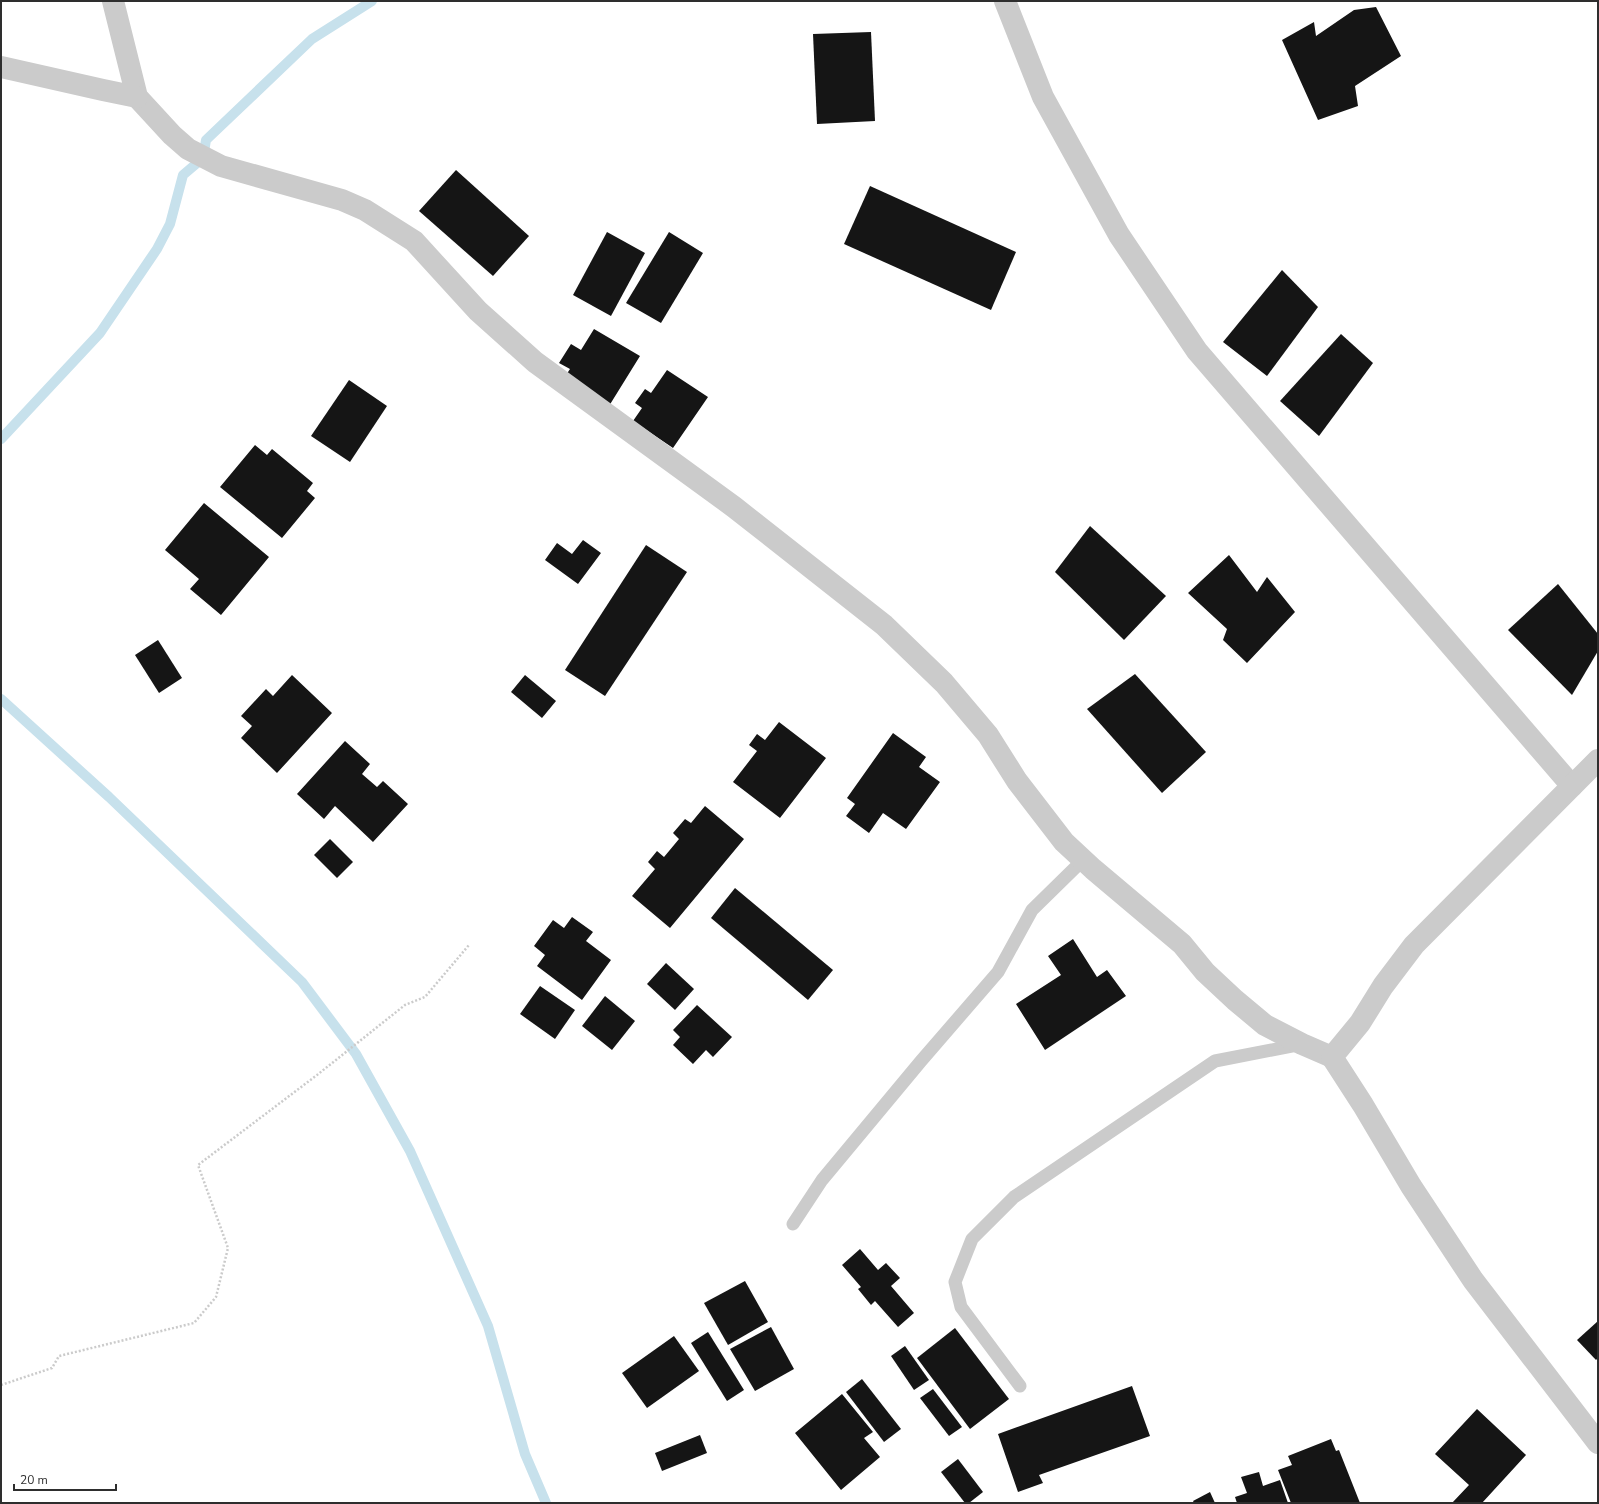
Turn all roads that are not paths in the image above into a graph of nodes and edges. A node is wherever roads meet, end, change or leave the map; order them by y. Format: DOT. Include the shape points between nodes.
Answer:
graph roads {
  1 [pos="113,1"];
  2 [pos="1005,1"];
  3 [pos="1,68"];
  4 [pos="137,97"];
  5 [pos="1598,760"];
  6 [pos="1572,786"];
  7 [pos="1083,860"];
  8 [pos="1302,1044"];
  9 [pos="1332,1057"];
  10 [pos="792,1224"];
  11 [pos="1020,1386"];
  12 [pos="1598,1443"];
  1 -- 4 [label="street"];
  2 -- 6 [label="street" via="1044,97 1077,159 1119,235 1197,351"];
  3 -- 4 [label="street"];
  4 -- 7 [label="street" via="172,135 188,150 202,158 221,166 342,200 365,210 414,241 478,311 535,362 734,507 884,625 944,683 988,735 1017,781 1042,814 1064,842"];
  5 -- 6 [label="street"];
  6 -- 9 [label="street" via="1414,945 1383,986 1360,1023"];
  7 -- 8 [label="street" via="1182,944 1206,972 1241,1005 1265,1025"];
  7 -- 10 [label="lane" via="1032,910 998,972 822,1180"];
  8 -- 9 [label="street"];
  8 -- 11 [label="lane" via="1215,1061 1014,1197 972,1239 955,1282 961,1307"];
  9 -- 12 [label="street" via="1411,1186 1473,1280"];
}
